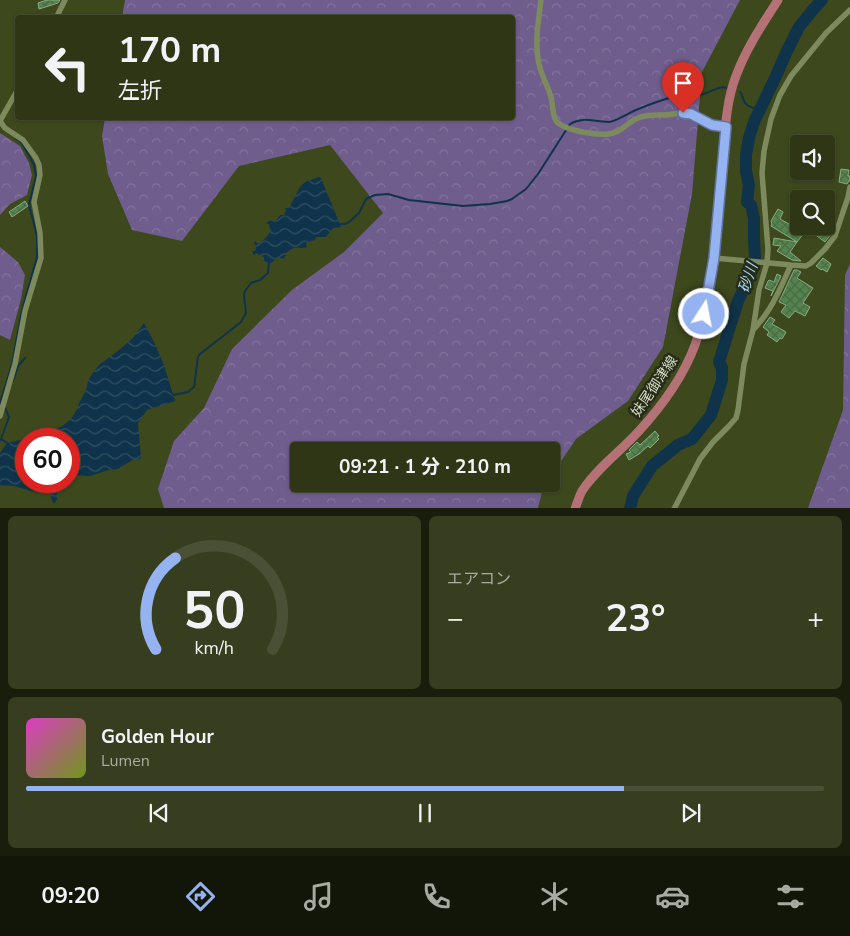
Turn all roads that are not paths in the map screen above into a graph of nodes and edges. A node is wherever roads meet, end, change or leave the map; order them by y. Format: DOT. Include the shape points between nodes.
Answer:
graph roads {
  1 [pos="65,0"];
  2 [pos="541,0"];
  3 [pos="778,0"];
  4 [pos="850,10"];
  5 [pos="58,15"];
  6 [pos="15,94"];
  7 [pos="0,121"];
  8 [pos="726,127"];
  9 [pos="850,187"];
  10 [pos="714,258"];
  11 [pos="765,262"];
  12 [pos="791,265"];
  13 [pos="753,330"];
  14 [pos="0,416"];
  15 [pos="574,508"];
  16 [pos="674,508"];
  1 -- 5 [label="street"];
  2 -- 8 [label="street" via="537,53 556,121 568,128 610,134 643,116 683,113"];
  3 -- 8 [label="main road, 妹尾御津線" via="755,36 735,77"];
  4 -- 11 [label="street" via="826,33 780,95 764,151 762,173 768,249"];
  6 -- 7 [label="street"];
  7 -- 14 [label="street" via="23,140 36,158 40,175 34,202 41,258"];
  8 -- 10 [label="main road, 妹尾御津線"];
  9 -- 12 [label="street" via="835,236 811,263"];
  10 -- 11 [label="street"];
  10 -- 15 [label="main road, 妹尾御津線" via="701,326 685,367 641,430 601,468"];
  11 -- 12 [label="street"];
  11 -- 13 [label="street"];
  12 -- 13 [label="street" via="773,305"];
  13 -- 16 [label="street" via="736,418 700,459"];
}
